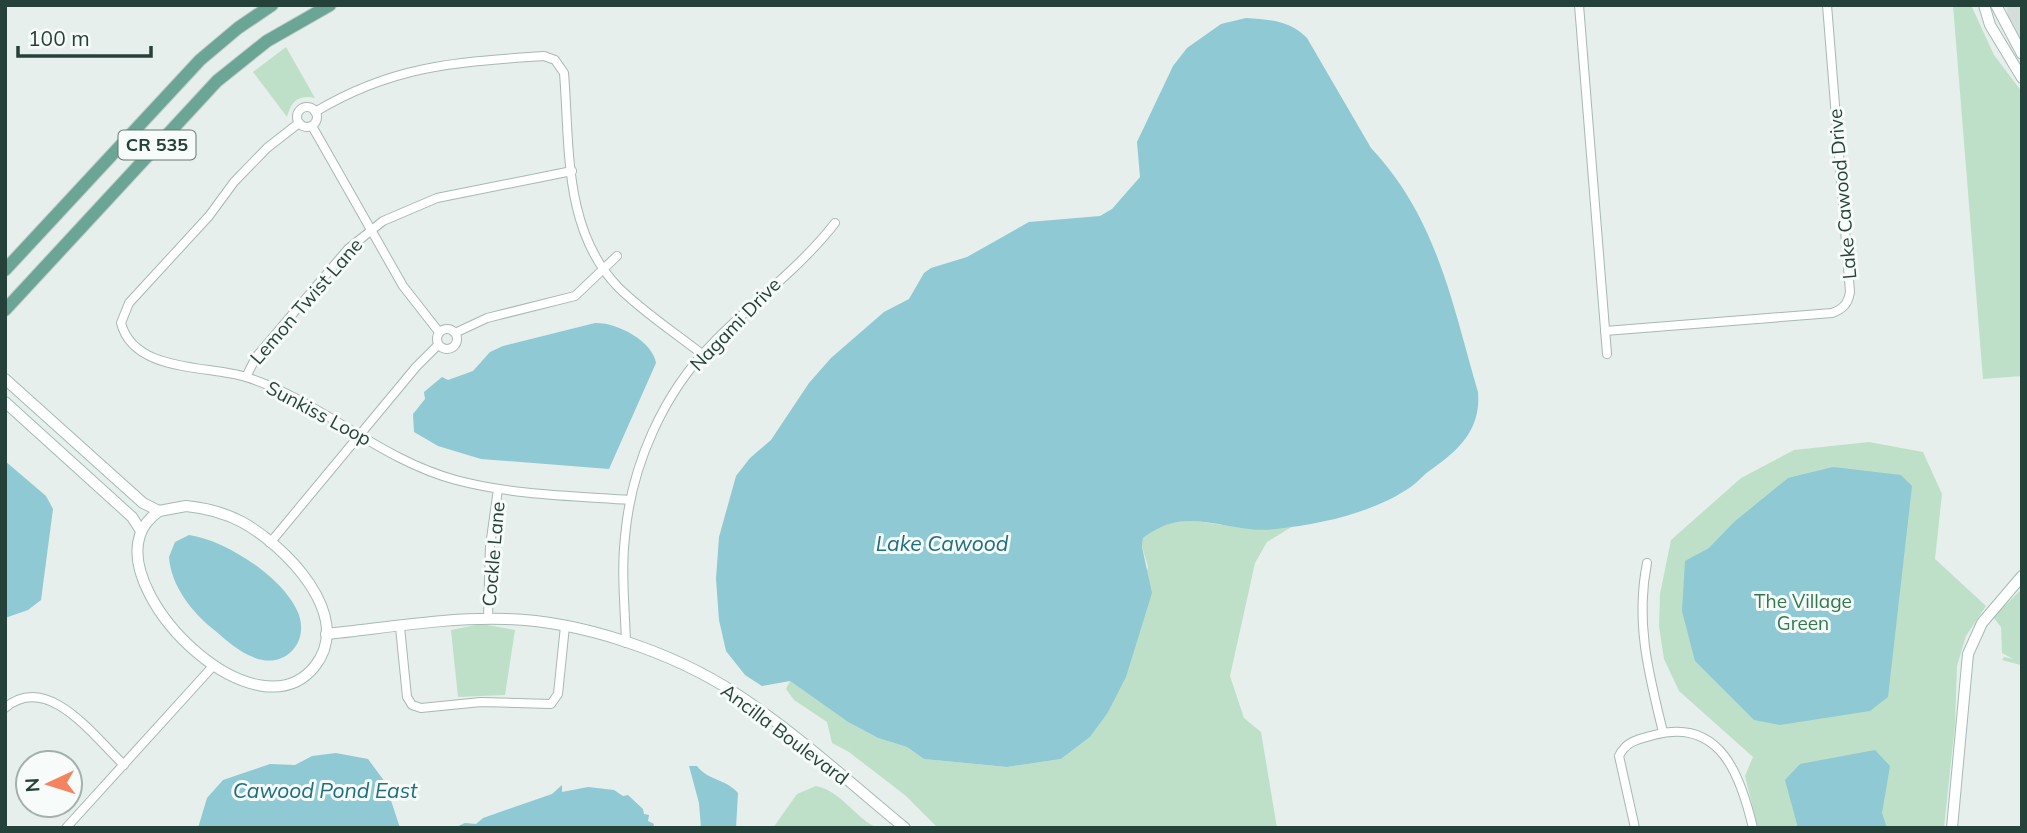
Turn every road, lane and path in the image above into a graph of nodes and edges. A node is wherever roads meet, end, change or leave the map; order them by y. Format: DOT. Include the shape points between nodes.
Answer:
graph roads {
  1 [pos="272,5"];
  2 [pos="330,5"];
  3 [pos="1579,5"];
  4 [pos="1827,5"];
  5 [pos="1984,5"];
  6 [pos="1996,5"];
  7 [pos="2022,54"];
  8 [pos="2020,72"];
  9 [pos="316,112"];
  10 [pos="299,123"];
  11 [pos="312,126"];
  12 [pos="572,171"];
  13 [pos="835,223"];
  14 [pos="370,229"];
  15 [pos="617,256"];
  16 [pos="5,270"];
  17 [pos="603,270"];
  18 [pos="5,310"];
  19 [pos="1605,331"];
  20 [pos="439,332"];
  21 [pos="455,333"];
  22 [pos="438,345"];
  23 [pos="702,354"];
  24 [pos="1607,354"];
  25 [pos="246,377"];
  26 [pos="5,379"];
  27 [pos="5,402"];
  28 [pos="359,434"];
  29 [pos="498,489"];
  30 [pos="630,500"];
  31 [pos="159,511"];
  32 [pos="141,531"];
  33 [pos="270,542"];
  34 [pos="1647,563"];
  35 [pos="2022,576"];
  36 [pos="488,618"];
  37 [pos="565,626"];
  38 [pos="400,627"];
  39 [pos="326,634"];
  40 [pos="626,643"];
  41 [pos="215,665"];
  42 [pos="5,708"];
  43 [pos="1663,733"];
  44 [pos="124,765"];
  45 [pos="66,828"];
  46 [pos="905,828"];
  47 [pos="1635,828"];
  48 [pos="1753,828"];
  49 [pos="1952,828"];
  1 -- 16 [label="main road, CR 535" via="200,60"];
  2 -- 18 [label="main road, CR 535" via="267,41 223,76"];
  3 -- 19 [label="street"];
  4 -- 19 [label="street, Lake Cawood Drive" via="1848,302 1832,313"];
  5 -- 8 [label="street" via="1990,25"];
  6 -- 7 [label="street"];
  9 -- 10 [label="street" via="308,107 300,110"];
  9 -- 11 [label="street"];
  9 -- 12 [label="street" via="365,86 420,68 548,57 559,62 564,73"];
  10 -- 11 [label="street"];
  10 -- 25 [label="street, Sunkiss Loop" via="241,175 129,303 122,318 127,335 155,359"];
  11 -- 14 [label="street"];
  12 -- 14 [label="street, Lemon Twist Lane" via="437,198"];
  12 -- 17 [label="street" via="579,222"];
  13 -- 23 [label="street, Nagami Drive"];
  14 -- 20 [label="street" via="411,299"];
  14 -- 25 [label="street, Lemon Twist Lane" via="262,349"];
  15 -- 17 [label="street"];
  17 -- 21 [label="street" via="575,296 487,318"];
  17 -- 23 [label="street" via="634,301"];
  19 -- 24 [label="street"];
  20 -- 21 [label="street"];
  20 -- 22 [label="street"];
  21 -- 22 [label="street" via="457,341 452,348"];
  22 -- 28 [label="street"];
  23 -- 30 [label="street, Nagami Drive" via="655,427"];
  25 -- 28 [label="street, Sunkiss Loop"];
  26 -- 31 [label="street" via="143,503"];
  27 -- 32 [label="street" via="132,517"];
  28 -- 29 [label="street, Sunkiss Loop" via="432,472"];
  28 -- 33 [label="street"];
  29 -- 30 [label="street, Sunkiss Loop"];
  29 -- 36 [label="street, Cockle Lane"];
  30 -- 40 [label="street, Nagami Drive" via="624,549"];
  31 -- 32 [label="street"];
  31 -- 33 [label="street" via="180,506 216,511"];
  32 -- 41 [label="street" via="139,558 154,602 174,630"];
  33 -- 39 [label="street" via="314,589 323,608"];
  34 -- 43 [label="street" via="1641,626"];
  35 -- 49 [label="street" via="1982,623 1968,654"];
  36 -- 37 [label="street, Ancilla Boulevard"];
  36 -- 38 [label="street, Ancilla Boulevard"];
  37 -- 38 [label="street" via="558,694 551,704 481,702 421,708 407,697"];
  37 -- 40 [label="street, Ancilla Boulevard"];
  38 -- 39 [label="street, Ancilla Boulevard"];
  39 -- 41 [label="street" via="314,667 287,685 248,684"];
  40 -- 46 [label="street, Ancilla Boulevard" via="688,667 737,694"];
  41 -- 44 [label="street"];
  42 -- 44 [label="street" via="26,697 47,698"];
  43 -- 47 [label="street" via="1633,740 1619,756"];
  43 -- 48 [label="street" via="1705,739 1724,754 1741,781"];
  44 -- 45 [label="street"];
}
